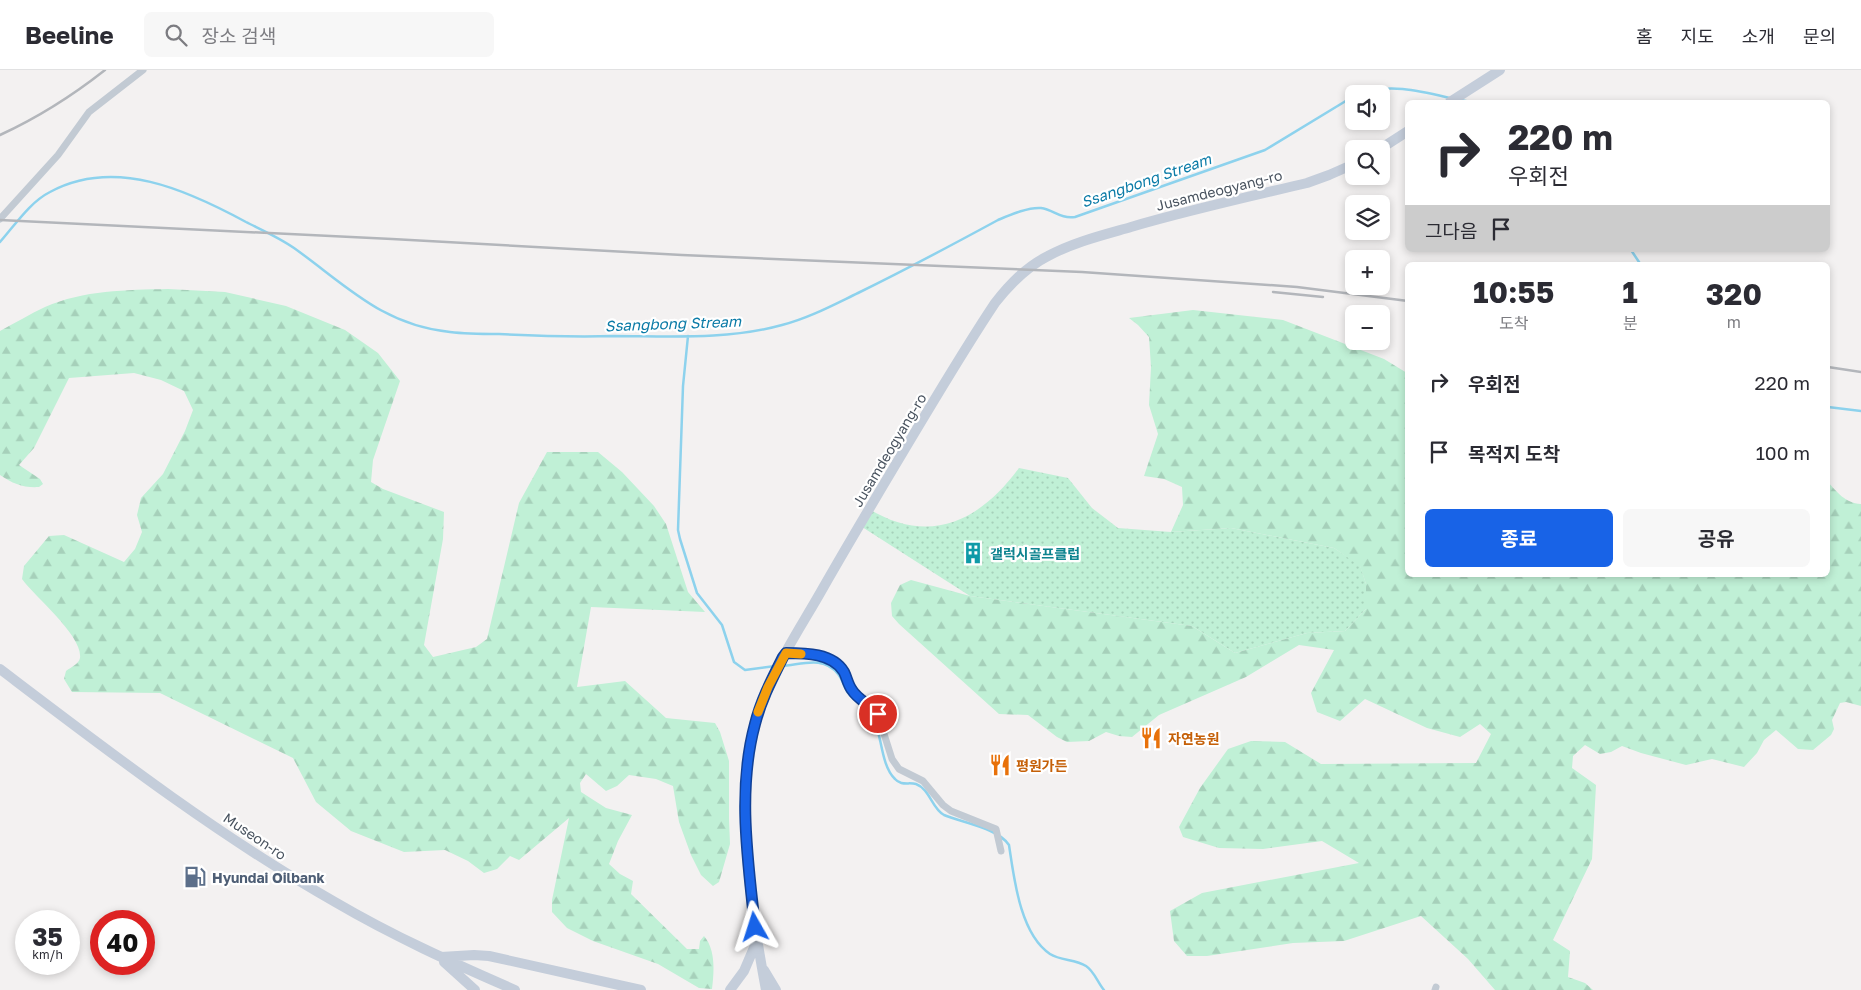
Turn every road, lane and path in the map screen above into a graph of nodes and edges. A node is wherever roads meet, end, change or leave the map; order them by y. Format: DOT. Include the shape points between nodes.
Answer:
graph roads {
  1 [pos="142,70"];
  2 [pos="1500,70"];
  3 [pos="1453,100"];
  4 [pos="1405,133"];
  5 [pos="1390,143"];
  6 [pos="1345,168"];
  7 [pos="0,219"];
  8 [pos="785,655"];
  9 [pos="0,669"];
  10 [pos="1000,851"];
  11 [pos="757,942"];
  12 [pos="438,957"];
  13 [pos="761,965"];
  14 [pos="475,990"];
  15 [pos="515,990"];
  16 [pos="641,990"];
  17 [pos="730,990"];
  18 [pos="766,990"];
  19 [pos="776,990"];
  1 -- 7 [label="street" via="89,112 58,155"];
  2 -- 3 [label="street"];
  4 -- 5 [label="street"];
  6 -- 8 [label="street, Jusamdeogyang-ro" via="1307,183 1079,242 1023,272 981,325"];
  8 -- 10 [label="street" via="823,657 839,666 853,692 878,714 898,769 923,781 951,812 992,826 997,831"];
  8 -- 11 [label="street, Jusamdeogyang-ro" via="761,705 749,753 746,837"];
  9 -- 12 [label="street, Museon-ro" via="245,847 335,902"];
  11 -- 13 [label="street, Jusamdeogyang-ro"];
  11 -- 17 [label="street" via="744,972"];
  12 -- 14 [label="street"];
  12 -- 15 [label="street, Museon-ro"];
  12 -- 16 [label="street" via="489,956"];
  13 -- 18 [label="street, Jusamdeogyang-ro"];
  13 -- 19 [label="street"];
}
